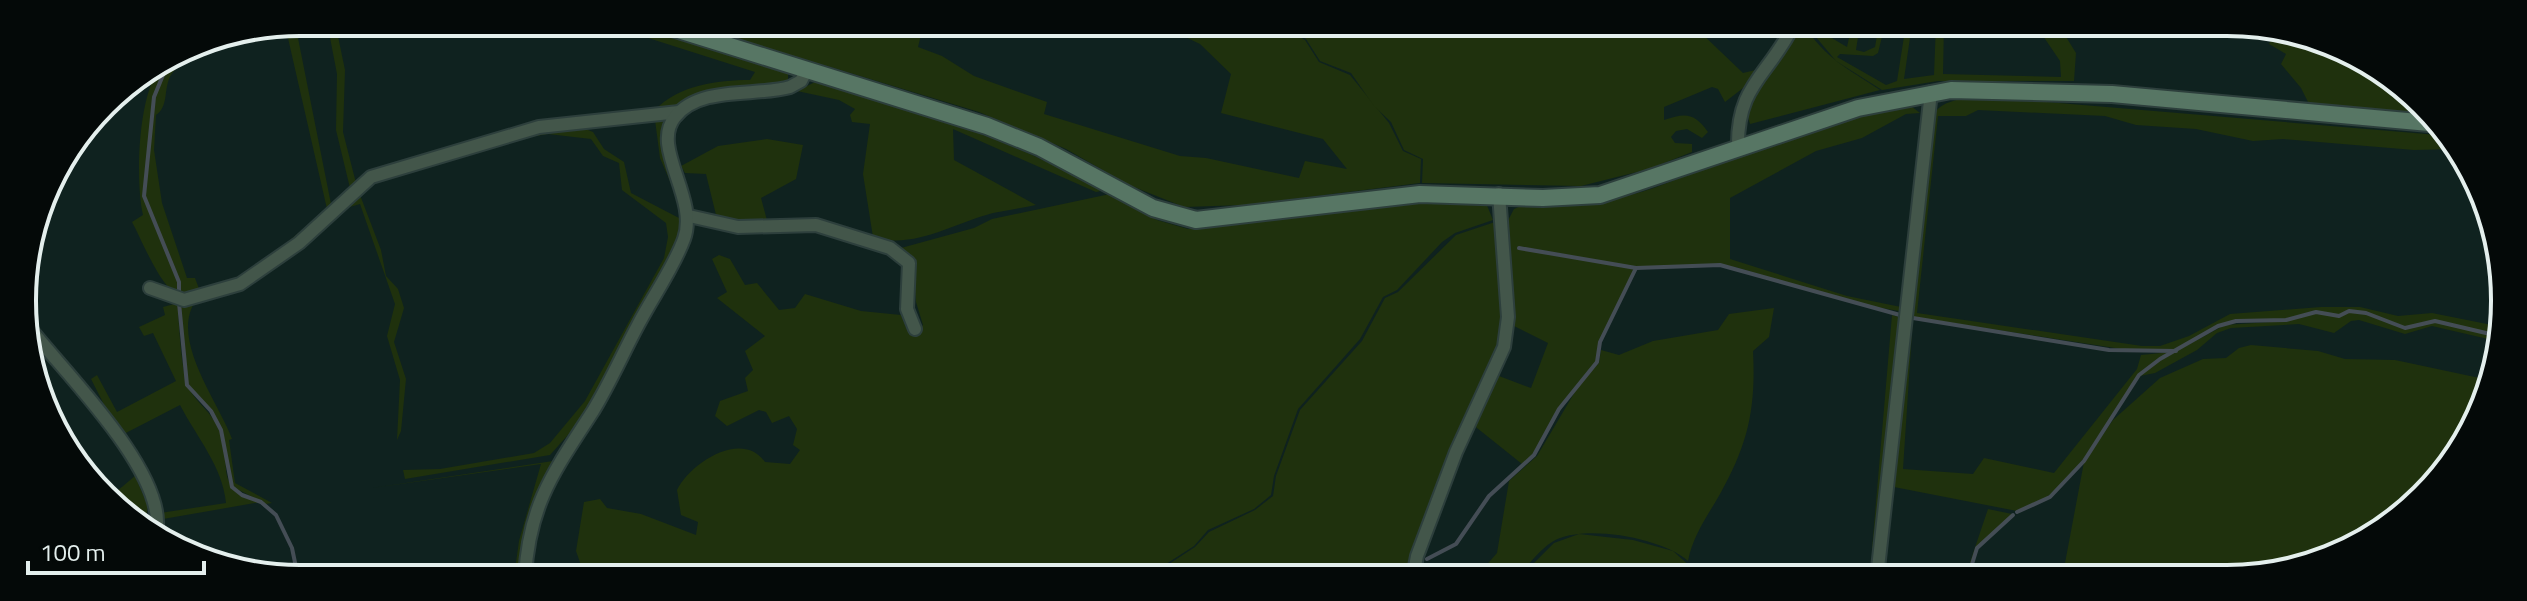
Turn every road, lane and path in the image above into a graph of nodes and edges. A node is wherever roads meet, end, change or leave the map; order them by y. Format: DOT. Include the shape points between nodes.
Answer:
graph roads {
  1 [pos="699,36"];
  2 [pos="1786,36"];
  3 [pos="807,69"];
  4 [pos="1931,92"];
  5 [pos="680,112"];
  6 [pos="2422,122"];
  7 [pos="1738,150"];
  8 [pos="1499,194"];
  9 [pos="689,216"];
  10 [pos="150,288"];
  11 [pos="915,329"];
  12 [pos="39,338"];
  13 [pos="156,521"];
  14 [pos="526,565"];
  15 [pos="1417,565"];
  16 [pos="1878,565"];
  1 -- 3 [label="main road"];
  2 -- 7 [label="street" via="1747,93 1737,128"];
  3 -- 5 [label="street" via="790,87 720,96"];
  3 -- 8 [label="main road" via="1025,141 1179,218 1217,220 1420,194"];
  4 -- 6 [label="main road" via="2112,94"];
  4 -- 7 [label="main road" via="1858,108"];
  4 -- 16 [label="street"];
  5 -- 9 [label="street" via="670,124 668,146"];
  5 -- 10 [label="street" via="539,127 385,172 371,177 299,243 240,284 184,300"];
  7 -- 8 [label="main road" via="1600,195"];
  8 -- 15 [label="street" via="1508,317 1504,347 1450,466"];
  9 -- 11 [label="street" via="738,227 816,225 890,248 909,263 907,309"];
  9 -- 14 [label="street" via="684,241 615,373 541,494"];
  12 -- 13 [label="street" via="107,418 152,499"];
}
